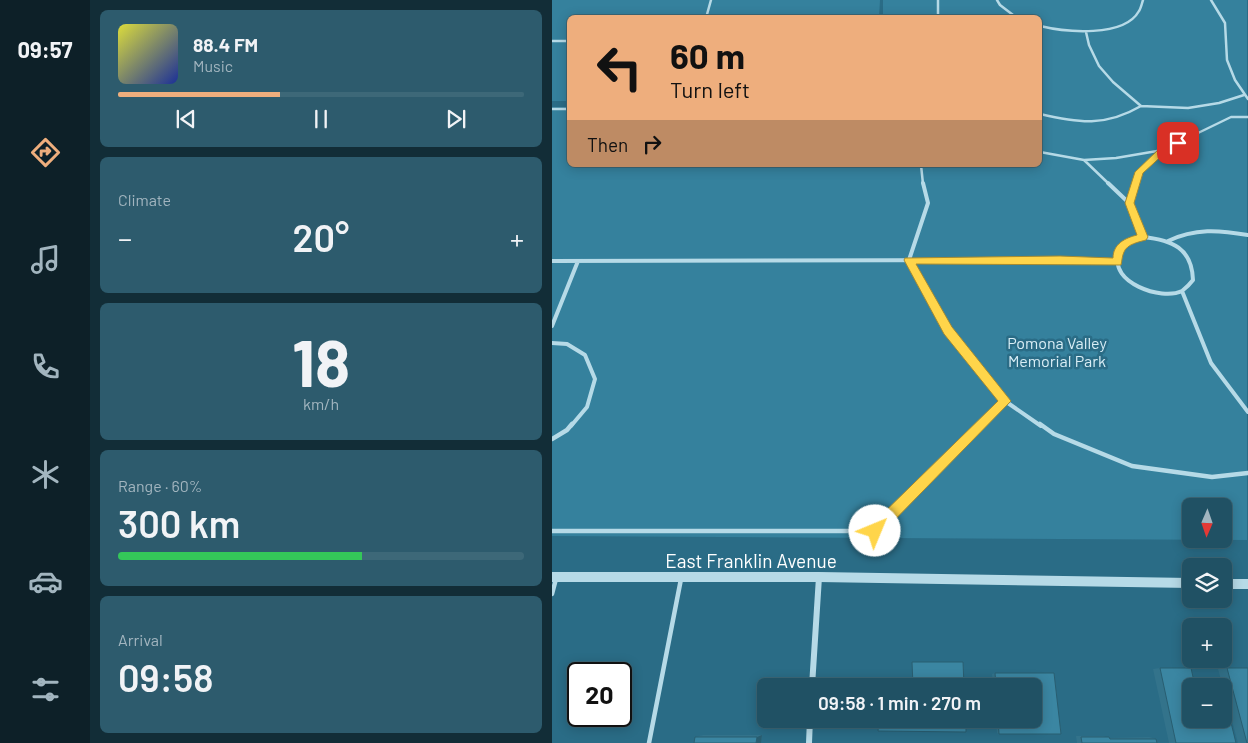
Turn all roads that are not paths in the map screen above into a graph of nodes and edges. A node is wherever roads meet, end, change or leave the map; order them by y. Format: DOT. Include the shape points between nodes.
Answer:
graph roads {
  1 [pos="711,0"];
  2 [pos="938,0"];
  3 [pos="997,0"];
  4 [pos="1144,0"];
  5 [pos="1211,0"];
  6 [pos="707,15"];
  7 [pos="938,15"];
  8 [pos="1013,15"];
  9 [pos="1042,27"];
  10 [pos="1086,32"];
  11 [pos="552,41"];
  12 [pos="567,41"];
  13 [pos="1244,95"];
  14 [pos="1248,99"];
  15 [pos="1141,106"];
  16 [pos="552,108"];
  17 [pos="567,108"];
  18 [pos="1042,114"];
  19 [pos="1248,118"];
  20 [pos="1163,150"];
  21 [pos="1042,152"];
  22 [pos="1084,160"];
  23 [pos="922,167"];
  24 [pos="1129,203"];
  25 [pos="1248,235"];
  26 [pos="1143,237"];
  27 [pos="1168,241"];
  28 [pos="909,260"];
  29 [pos="552,261"];
  30 [pos="578,261"];
  31 [pos="1117,262"];
  32 [pos="1182,291"];
  33 [pos="552,326"];
  34 [pos="552,343"];
  35 [pos="1005,401"];
  36 [pos="1248,412"];
  37 [pos="552,439"];
  38 [pos="1248,473"];
  39 [pos="552,531"];
  40 [pos="555,577"];
  41 [pos="681,577"];
  42 [pos="819,577"];
  43 [pos="1182,583"];
  44 [pos="1232,584"];
  45 [pos="1248,584"];
  46 [pos="552,594"];
  47 [pos="813,678"];
  48 [pos="810,728"];
  49 [pos="649,743"];
  50 [pos="809,743"];
  1 -- 6 [label="lane"];
  2 -- 7 [label="lane"];
  3 -- 8 [label="lane"];
  4 -- 10 [label="lane" via="1139,13 1121,25"];
  5 -- 13 [label="lane" via="1225,23 1226,60"];
  9 -- 10 [label="lane"];
  10 -- 15 [label="lane" via="1096,65"];
  11 -- 12 [label="lane"];
  13 -- 14 [label="lane"];
  13 -- 15 [label="lane" via="1188,108"];
  15 -- 18 [label="lane" via="1126,116 1100,123 1069,121"];
  16 -- 17 [label="lane"];
  19 -- 20 [label="lane" via="1231,117"];
  20 -- 22 [label="lane"];
  20 -- 24 [label="lane" via="1139,172"];
  21 -- 22 [label="lane"];
  22 -- 24 [label="lane"];
  23 -- 28 [label="lane" via="921,177 928,203"];
  24 -- 26 [label="lane"];
  25 -- 27 [label="lane" via="1220,229 1184,232"];
  26 -- 27 [label="lane"];
  26 -- 31 [label="lane" via="1123,246"];
  27 -- 32 [label="lane" via="1188,256 1194,269 1193,280"];
  28 -- 30 [label="lane"];
  28 -- 31 [label="lane"];
  28 -- 35 [label="lane" via="948,331"];
  29 -- 30 [label="lane"];
  30 -- 33 [label="lane"];
  31 -- 32 [label="lane" via="1122,274 1138,288 1166,295"];
  32 -- 36 [label="lane" via="1212,363"];
  34 -- 37 [label="lane" via="567,344 586,355 595,379 587,406 567,430"];
  35 -- 38 [label="lane" via="1054,434 1132,466 1212,477"];
  35 -- 39 [label="lane" via="875,531"];
  40 -- 41 [label="street, East Franklin Avenue"];
  40 -- 46 [label="lane"];
  41 -- 42 [label="street, East Franklin Avenue"];
  41 -- 49 [label="lane"];
  42 -- 43 [label="street, East Franklin Avenue"];
  42 -- 47 [label="street"];
  44 -- 45 [label="street"];
  48 -- 50 [label="street"];
}
